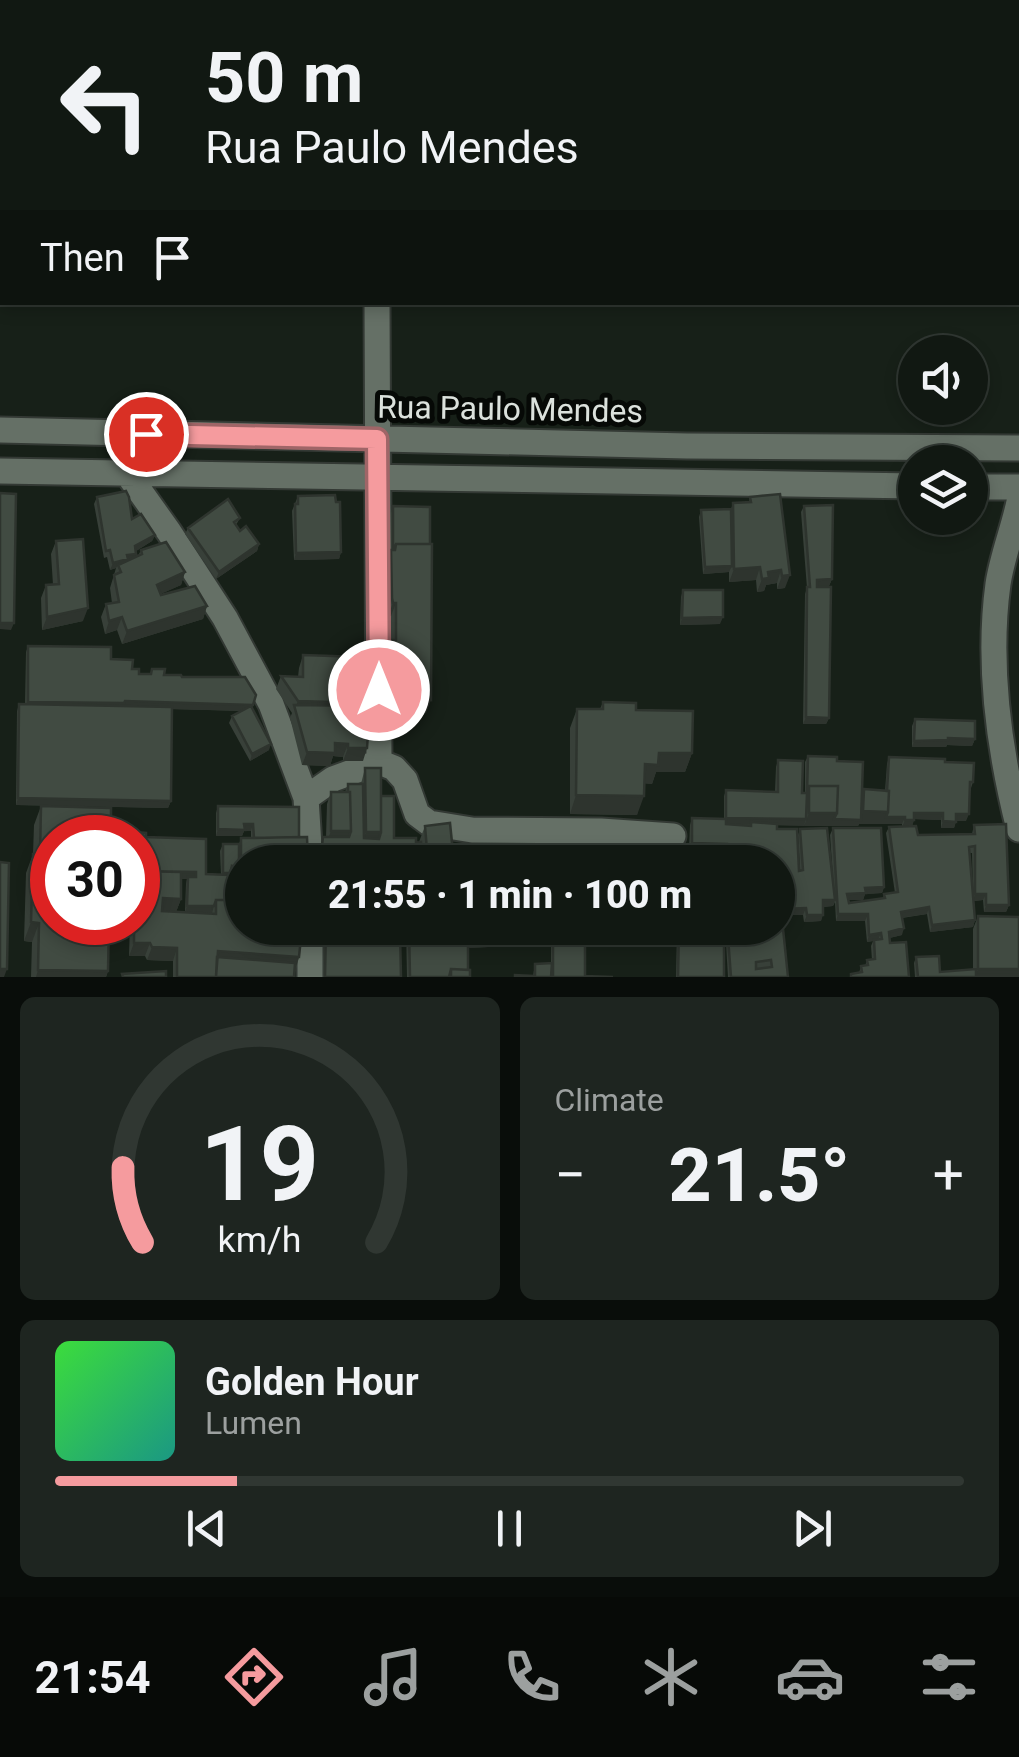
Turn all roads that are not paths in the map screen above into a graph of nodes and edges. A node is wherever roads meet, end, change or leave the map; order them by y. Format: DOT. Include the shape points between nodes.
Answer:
graph roads {
  1 [pos="377,305"];
  2 [pos="0,430"];
  3 [pos="256,436"];
  4 [pos="377,439"];
  5 [pos="687,446"];
  6 [pos="1019,448"];
  7 [pos="0,472"];
  8 [pos="127,473"];
  9 [pos="258,474"];
  10 [pos="378,476"];
  11 [pos="685,484"];
  12 [pos="898,486"];
  13 [pos="988,486"];
  14 [pos="1019,487"];
  15 [pos="1019,502"];
  16 [pos="380,762"];
  17 [pos="306,798"];
  18 [pos="1019,829"];
  19 [pos="673,836"];
  20 [pos="309,845"];
  21 [pos="310,945"];
  22 [pos="310,977"];
  1 -- 4 [label="street"];
  2 -- 3 [label="street, Rua Paulo Mendes"];
  3 -- 4 [label="street, Rua Paulo Mendes"];
  3 -- 9 [label="street"];
  4 -- 5 [label="street, Rua Paulo Mendes"];
  4 -- 10 [label="street"];
  5 -- 6 [label="street, Rua Paulo Mendes"];
  5 -- 11 [label="street"];
  7 -- 8 [label="street"];
  8 -- 9 [label="street"];
  8 -- 17 [label="street" via="225,618 272,704"];
  9 -- 10 [label="street"];
  10 -- 11 [label="street"];
  10 -- 16 [label="street"];
  11 -- 12 [label="street"];
  13 -- 14 [label="street"];
  15 -- 18 [label="street" via="998,581 994,630 1004,761"];
  16 -- 17 [label="street"];
  16 -- 19 [label="street" via="405,780 428,824"];
  17 -- 20 [label="street"];
  21 -- 22 [label="street"];
}
